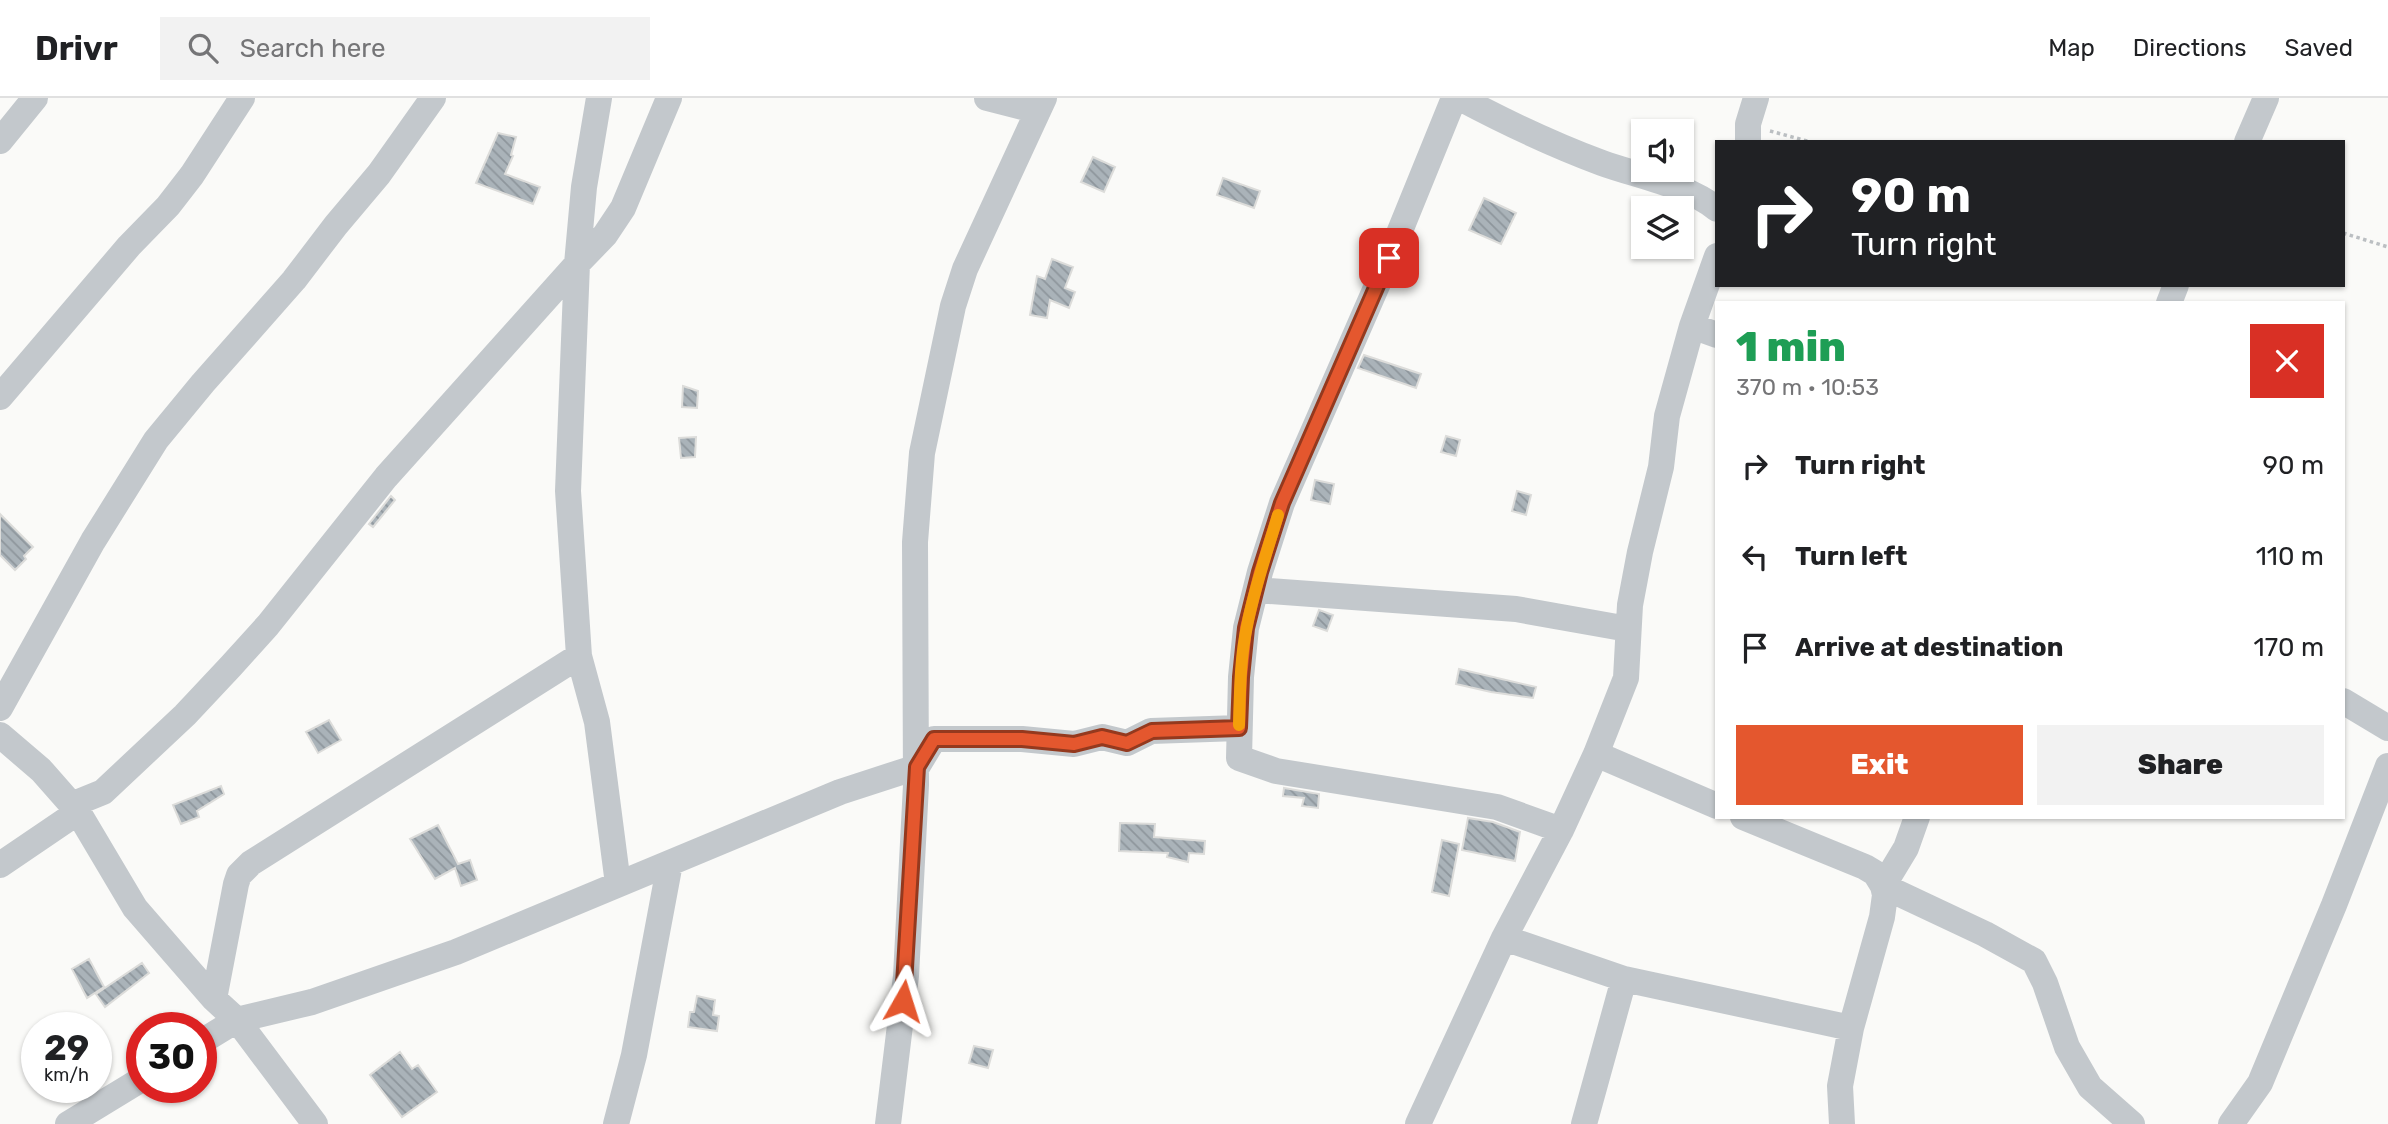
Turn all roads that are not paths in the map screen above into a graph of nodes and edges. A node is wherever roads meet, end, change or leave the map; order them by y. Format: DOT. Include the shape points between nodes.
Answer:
graph roads {
  1 [pos="34,98"];
  2 [pos="242,98"];
  3 [pos="433,98"];
  4 [pos="599,98"];
  5 [pos="669,98"];
  6 [pos="987,98"];
  7 [pos="1454,98"];
  8 [pos="1460,98"];
  9 [pos="1756,98"];
  10 [pos="2266,98"];
  11 [pos="1041,104"];
  12 [pos="1748,133"];
  13 [pos="2248,140"];
  14 [pos="0,141"];
  15 [pos="1715,208"];
  16 [pos="577,264"];
  17 [pos="1715,268"];
  18 [pos="1705,330"];
  19 [pos="0,397"];
  20 [pos="1256,590"];
  21 [pos="1629,629"];
  22 [pos="579,656"];
  23 [pos="2345,702"];
  24 [pos="0,708"];
  25 [pos="1239,728"];
  26 [pos="2388,728"];
  27 [pos="0,735"];
  28 [pos="1597,754"];
  29 [pos="2388,766"];
  30 [pos="917,767"];
  31 [pos="1715,805"];
  32 [pos="74,809"];
  33 [pos="1748,819"];
  34 [pos="1916,819"];
  35 [pos="1561,830"];
  36 [pos="670,863"];
  37 [pos="0,865"];
  38 [pos="618,884"];
  39 [pos="1883,886"];
  40 [pos="1504,938"];
  41 [pos="1624,979"];
  42 [pos="214,999"];
  43 [pos="237,1020"];
  44 [pos="1851,1028"];
  45 [pos="217,1032"];
  46 [pos="126,1089"];
  47 [pos="68,1124"];
  48 [pos="315,1124"];
  49 [pos="616,1124"];
  50 [pos="888,1124"];
  51 [pos="1418,1124"];
  52 [pos="1584,1124"];
  53 [pos="1842,1124"];
  54 [pos="2132,1124"];
  55 [pos="2231,1124"];
  1 -- 14 [label="street"];
  2 -- 19 [label="street" via="168,206"];
  3 -- 24 [label="street" via="294,280 156,440"];
  4 -- 16 [label="street"];
  5 -- 16 [label="street" via="624,208"];
  6 -- 11 [label="street"];
  7 -- 20 [label="street" via="1282,503"];
  8 -- 15 [label="street" via="1598,162 1683,190"];
  9 -- 12 [label="street"];
  10 -- 13 [label="street"];
  11 -- 30 [label="street" via="965,269 922,453 915,542"];
  16 -- 22 [label="street" via="568,491"];
  16 -- 32 [label="street" via="386,477 222,676 103,792"];
  17 -- 18 [label="street"];
  18 -- 21 [label="street" via="1667,416"];
  20 -- 21 [label="street" via="1516,609"];
  20 -- 25 [label="street" via="1245,640"];
  21 -- 28 [label="street" via="1626,678"];
  22 -- 38 [label="street" via="597,722"];
  22 -- 42 [label="street" via="251,863 236,884"];
  23 -- 26 [label="street"];
  25 -- 30 [label="street" via="1152,731 1127,743 1102,737 1074,744 934,739"];
  25 -- 35 [label="street" via="1239,758 1257,765 1497,807"];
  27 -- 32 [label="street" via="41,770"];
  28 -- 31 [label="street"];
  28 -- 35 [label="street"];
  29 -- 55 [label="street" via="2260,1083"];
  30 -- 36 [label="street" via="840,792"];
  30 -- 50 [label="street" via="906,976"];
  32 -- 37 [label="street"];
  32 -- 42 [label="street" via="135,908"];
  33 -- 39 [label="street" via="1865,867"];
  34 -- 39 [label="street" via="1906,848"];
  35 -- 40 [label="street"];
  36 -- 38 [label="street"];
  36 -- 49 [label="street" via="634,1055"];
  38 -- 43 [label="street" via="456,952 312,1002"];
  39 -- 44 [label="street" via="1882,917"];
  39 -- 54 [label="street" via="2034,961 2067,1047 2090,1087"];
  40 -- 41 [label="street"];
  40 -- 51 [label="street"];
  41 -- 44 [label="street"];
  41 -- 52 [label="street"];
  42 -- 43 [label="street"];
  43 -- 45 [label="street"];
  43 -- 48 [label="street"];
  44 -- 53 [label="street" via="1840,1086"];
  46 -- 47 [label="street"];
}
